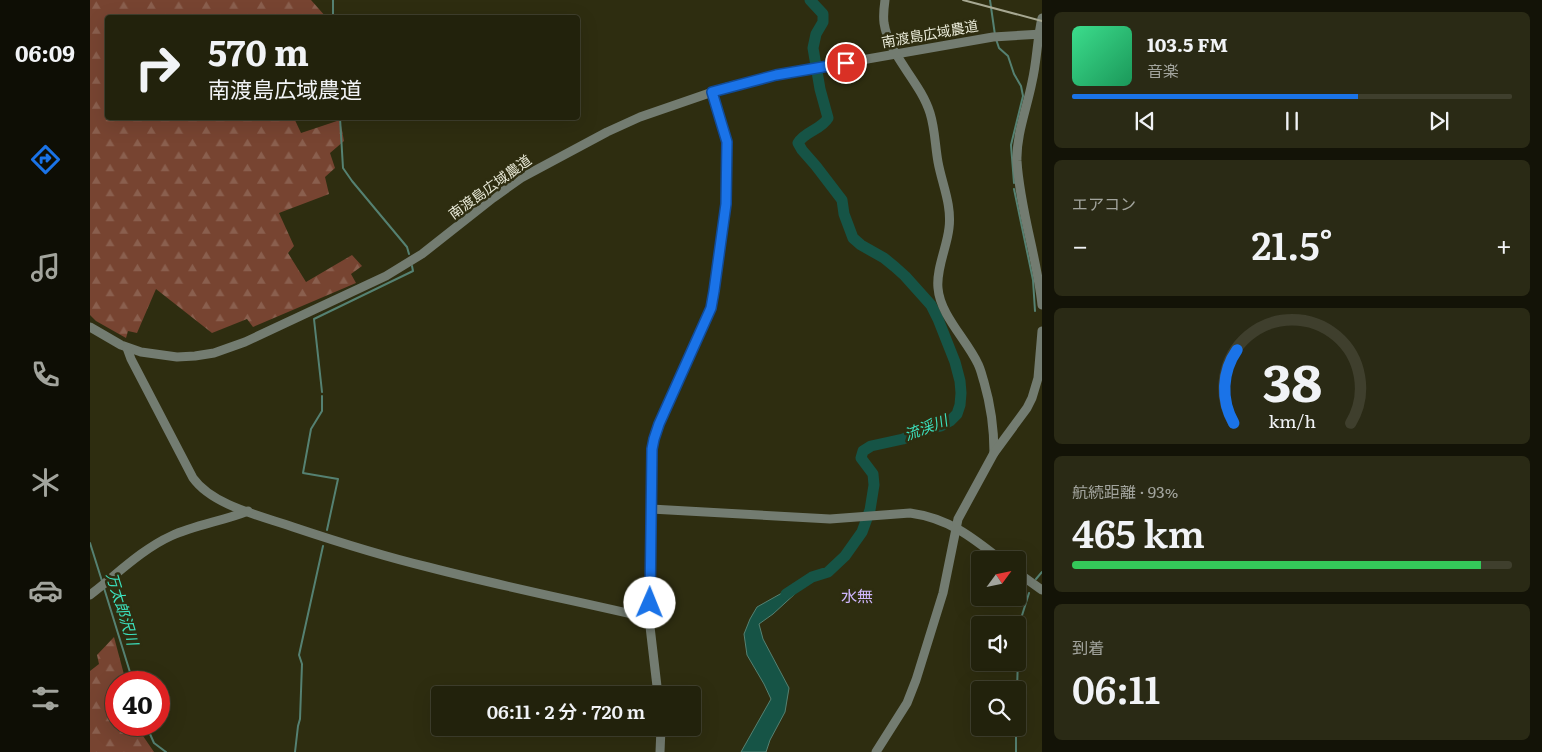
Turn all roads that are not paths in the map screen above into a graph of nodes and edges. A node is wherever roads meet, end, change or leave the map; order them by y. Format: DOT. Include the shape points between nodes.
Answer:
graph roads {
  1 [pos="885,0"];
  2 [pos="1042,18"];
  3 [pos="1040,34"];
  4 [pos="897,54"];
  5 [pos="712,92"];
  6 [pos="1042,305"];
  7 [pos="90,327"];
  8 [pos="1042,331"];
  9 [pos="127,348"];
  10 [pos="994,453"];
  11 [pos="651,509"];
  12 [pos="248,512"];
  13 [pos="956,528"];
  14 [pos="990,551"];
  15 [pos="1026,579"];
  16 [pos="1042,590"];
  17 [pos="90,596"];
  18 [pos="649,618"];
  19 [pos="657,686"];
  20 [pos="661,736"];
  21 [pos="660,752"];
  22 [pos="876,752"];
  1 -- 4 [label="street" via="884,21"];
  2 -- 3 [label="street"];
  3 -- 4 [label="street, 南渡島広域農道" via="996,36"];
  3 -- 6 [label="street" via="1017,162"];
  4 -- 5 [label="street, 南渡島広域農道" via="776,75"];
  4 -- 10 [label="street" via="923,96 933,124 950,216 939,276 940,299 979,364 994,428"];
  5 -- 9 [label="street, 南渡島広域農道" via="640,117 542,166 493,198 405,265 246,342 195,356 159,356"];
  5 -- 11 [label="street" via="727,142 726,204 714,291 711,308 656,431 652,449"];
  7 -- 9 [label="street, 南渡島広域農道"];
  8 -- 10 [label="street" via="1038,378 1032,398"];
  9 -- 12 [label="street" via="197,484 208,494"];
  10 -- 13 [label="street"];
  11 -- 13 [label="street" via="844,519 910,513"];
  11 -- 18 [label="street"];
  12 -- 17 [label="street" via="169,536"];
  12 -- 18 [label="street" via="428,568"];
  13 -- 14 [label="street"];
  13 -- 22 [label="street" via="943,592 912,692"];
  15 -- 16 [label="street"];
  18 -- 19 [label="street"];
  20 -- 21 [label="street"];
}
